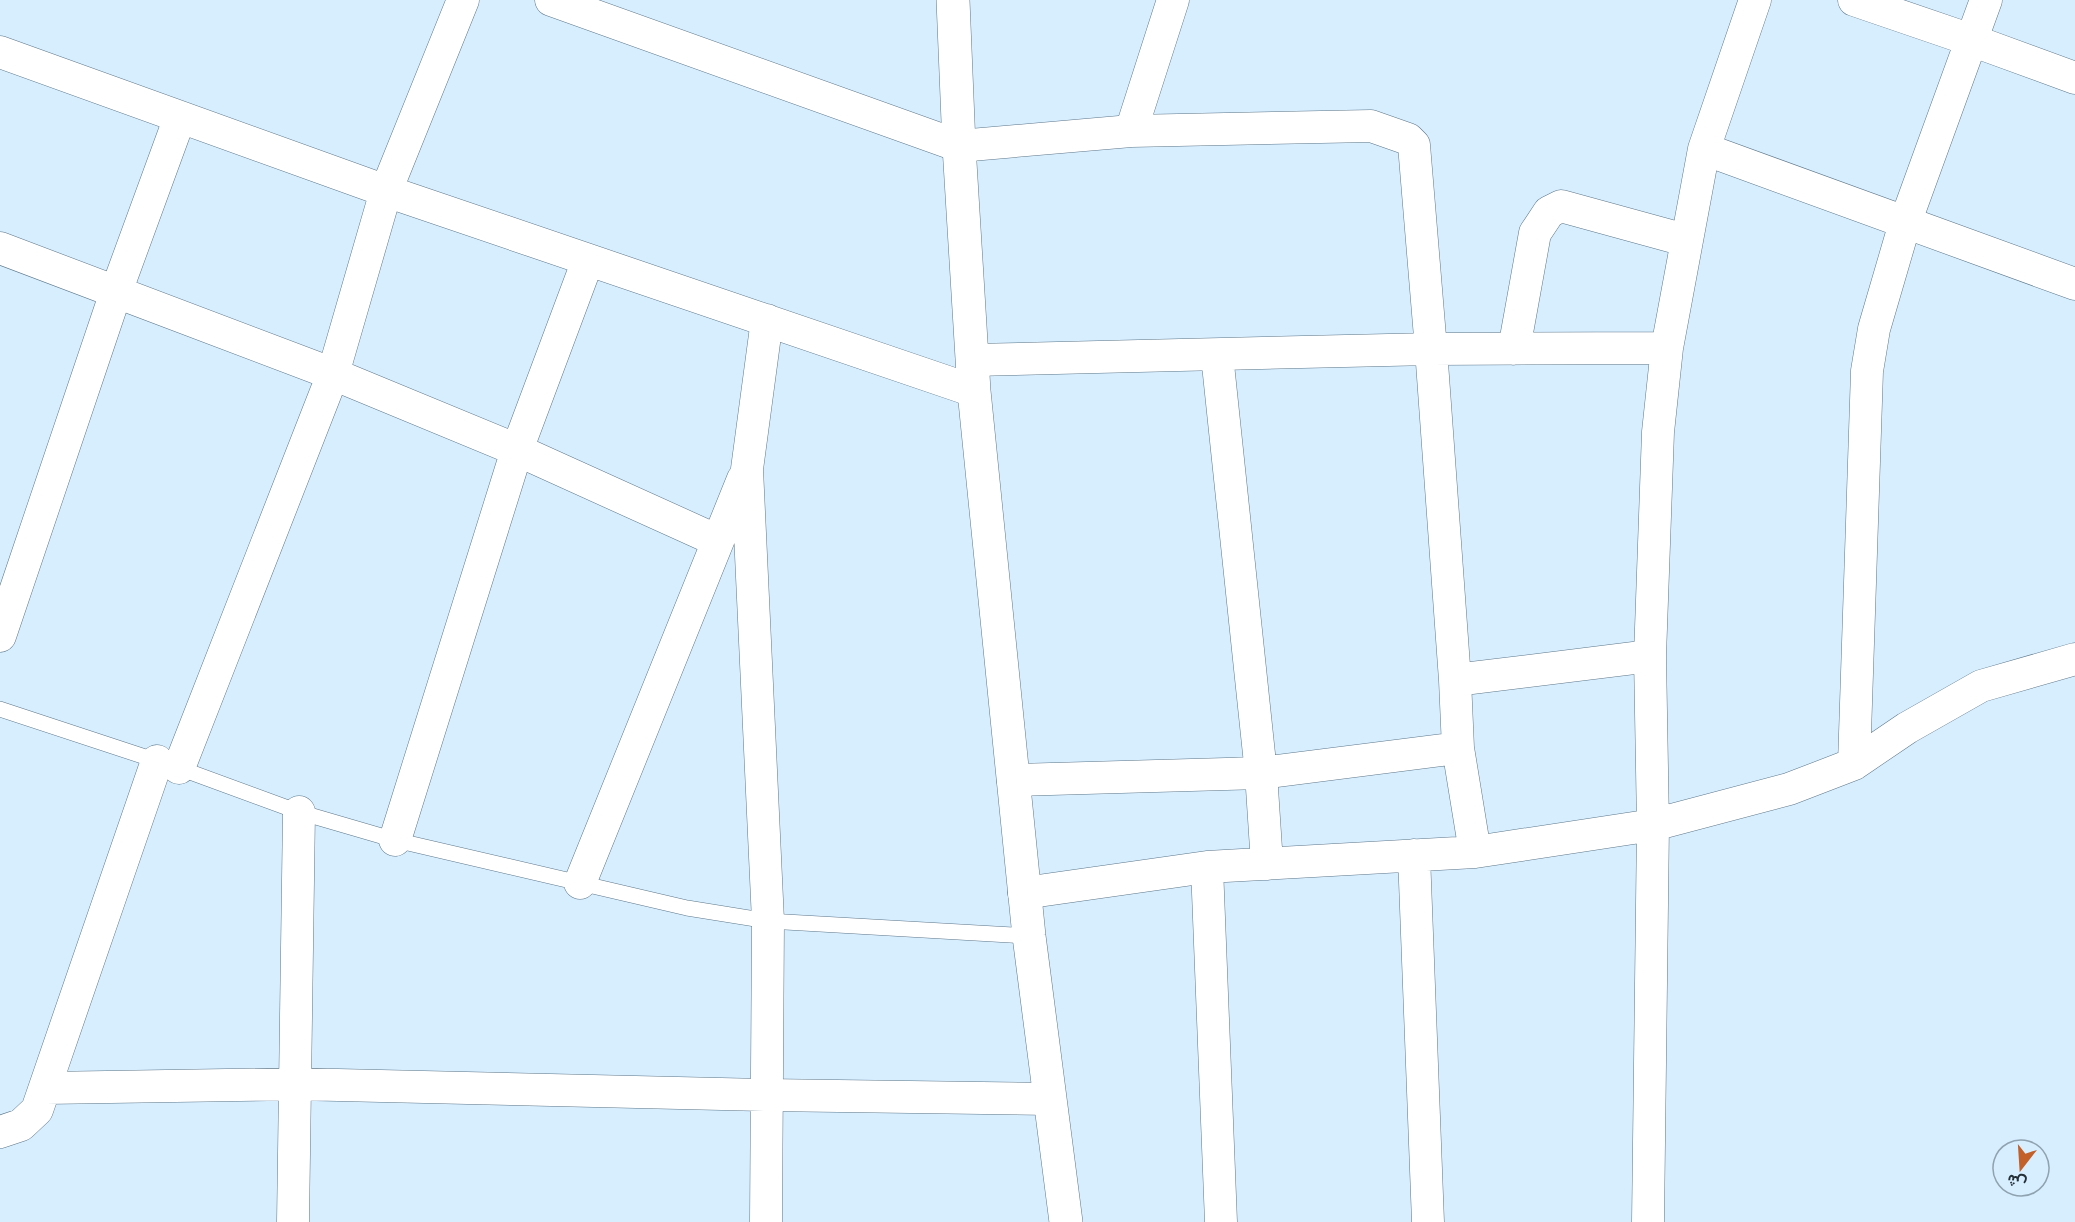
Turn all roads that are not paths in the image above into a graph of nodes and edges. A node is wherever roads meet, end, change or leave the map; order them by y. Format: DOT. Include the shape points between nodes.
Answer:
graph roads {
  1 [pos="463,0"];
  2 [pos="551,0"];
  3 [pos="953,0"];
  4 [pos="1173,0"];
  5 [pos="1755,0"];
  6 [pos="1854,0"];
  7 [pos="1986,0"];
  8 [pos="1971,40"];
  9 [pos="0,52"];
  10 [pos="2075,78"];
  11 [pos="180,117"];
  12 [pos="1131,131"];
  13 [pos="959,146"];
  14 [pos="1704,148"];
  15 [pos="386,191"];
  16 [pos="1905,223"];
  17 [pos="1685,240"];
  18 [pos="0,248"];
  19 [pos="588,260"];
  20 [pos="2075,284"];
  21 [pos="116,292"];
  22 [pos="767,320"];
  23 [pos="1667,348"];
  24 [pos="1431,349"];
  25 [pos="1514,349"];
  26 [pos="1217,355"];
  27 [pos="333,374"];
  28 [pos="973,376"];
  29 [pos="517,450"];
  30 [pos="747,469"];
  31 [pos="718,541"];
  32 [pos="0,636"];
  33 [pos="1650,656"];
  34 [pos="2075,658"];
  35 [pos="1455,680"];
  36 [pos="0,709"];
  37 [pos="1458,748"];
  38 [pos="168,764"];
  39 [pos="1854,764"];
  40 [pos="1262,773"];
  41 [pos="1013,780"];
  42 [pos="299,812"];
  43 [pos="1653,825"];
  44 [pos="395,840"];
  45 [pos="1475,852"];
  46 [pos="1414,855"];
  47 [pos="1267,864"];
  48 [pos="1207,867"];
  49 [pos="580,883"];
  50 [pos="1024,893"];
  51 [pos="768,921"];
  52 [pos="1029,936"];
  53 [pos="295,1084"];
  54 [pos="46,1088"];
  55 [pos="767,1095"];
  56 [pos="1050,1099"];
  57 [pos="0,1132"];
  58 [pos="293,1222"];
  59 [pos="766,1222"];
  60 [pos="1066,1222"];
  61 [pos="1221,1222"];
  62 [pos="1428,1222"];
  63 [pos="1648,1222"];
  1 -- 15 [label="street"];
  2 -- 13 [label="street"];
  3 -- 13 [label="street"];
  4 -- 12 [label="street"];
  5 -- 14 [label="street"];
  6 -- 8 [label="street"];
  7 -- 8 [label="street"];
  8 -- 10 [label="street"];
  8 -- 16 [label="street"];
  9 -- 11 [label="street"];
  11 -- 15 [label="street"];
  11 -- 21 [label="street"];
  12 -- 13 [label="street"];
  12 -- 24 [label="street" via="1371,126 1408,139 1414,145"];
  13 -- 28 [label="street"];
  14 -- 16 [label="street"];
  14 -- 17 [label="street"];
  15 -- 19 [label="street"];
  15 -- 27 [label="street"];
  16 -- 20 [label="street"];
  16 -- 39 [label="street" via="1874,329 1868,371"];
  17 -- 23 [label="street"];
  17 -- 25 [label="street" via="1561,206 1549,212 1535,233"];
  18 -- 21 [label="street"];
  19 -- 22 [label="street"];
  19 -- 29 [label="street"];
  21 -- 27 [label="street"];
  21 -- 32 [label="street"];
  22 -- 28 [label="street"];
  22 -- 30 [label="street"];
  23 -- 25 [label="street"];
  23 -- 33 [label="street" via="1658,432"];
  24 -- 25 [label="street"];
  24 -- 26 [label="street"];
  24 -- 35 [label="street"];
  26 -- 28 [label="street"];
  26 -- 40 [label="street"];
  27 -- 29 [label="street"];
  27 -- 38 [label="street"];
  28 -- 41 [label="street"];
  29 -- 31 [label="street"];
  29 -- 44 [label="street"];
  30 -- 31 [label="street"];
  30 -- 51 [label="street"];
  31 -- 49 [label="street"];
  33 -- 35 [label="street"];
  33 -- 43 [label="street"];
  34 -- 39 [label="street" via="1981,686"];
  35 -- 37 [label="street"];
  36 -- 38 [label="lane"];
  37 -- 40 [label="street"];
  37 -- 45 [label="street"];
  38 -- 42 [label="lane"];
  38 -- 54 [label="street"];
  39 -- 43 [label="street" via="1789,789"];
  40 -- 41 [label="street"];
  40 -- 47 [label="street"];
  41 -- 50 [label="street"];
  42 -- 44 [label="lane"];
  42 -- 53 [label="street"];
  43 -- 45 [label="street"];
  43 -- 63 [label="street"];
  44 -- 49 [label="lane"];
  45 -- 46 [label="street"];
  46 -- 47 [label="street"];
  46 -- 62 [label="street"];
  47 -- 48 [label="street"];
  48 -- 50 [label="street"];
  48 -- 61 [label="street"];
  49 -- 51 [label="lane" via="687,909"];
  50 -- 52 [label="street"];
  51 -- 52 [label="lane"];
  51 -- 55 [label="street"];
  52 -- 56 [label="street"];
  53 -- 54 [label="street"];
  53 -- 55 [label="street"];
  53 -- 58 [label="street"];
  54 -- 57 [label="street" via="37,1110 21,1125"];
  55 -- 56 [label="street"];
  55 -- 59 [label="street"];
  56 -- 60 [label="street"];
}
